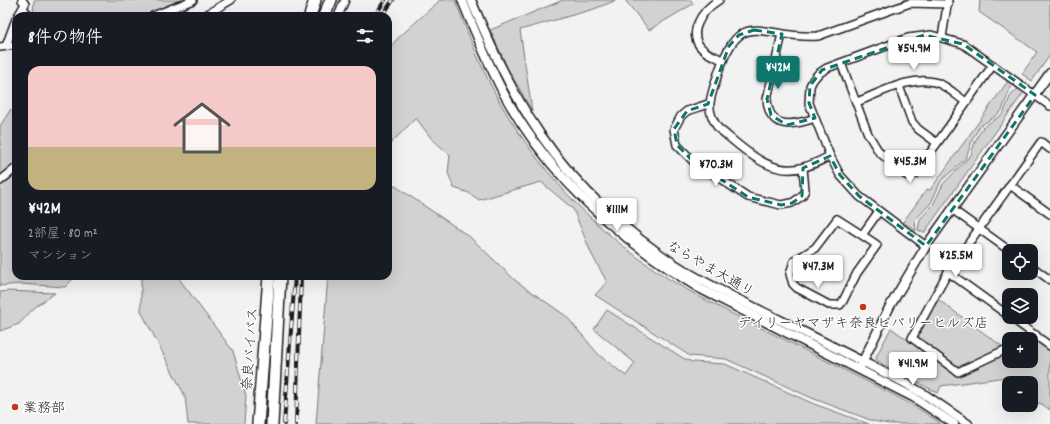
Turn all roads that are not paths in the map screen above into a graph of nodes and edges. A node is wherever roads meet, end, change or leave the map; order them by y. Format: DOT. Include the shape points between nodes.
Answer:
graph roads {
  1 [pos="22,0"];
  2 [pos="193,0"];
  3 [pos="231,0"];
  4 [pos="315,0"];
  5 [pos="331,0"];
  6 [pos="345,0"];
  7 [pos="462,0"];
  8 [pos="471,0"];
  9 [pos="719,0"];
  10 [pos="948,2"];
  11 [pos="23,8"];
  12 [pos="20,12"];
  13 [pos="26,12"];
  14 [pos="163,12"];
  15 [pos="211,12"];
  16 [pos="311,12"];
  17 [pos="326,12"];
  18 [pos="340,12"];
  19 [pos="12,28"];
  20 [pos="782,34"];
  21 [pos="942,37"];
  22 [pos="3,47"];
  23 [pos="722,60"];
  24 [pos="841,63"];
  25 [pos="993,65"];
  26 [pos="1050,73"];
  27 [pos="899,86"];
  28 [pos="1035,95"];
  29 [pos="857,102"];
  30 [pos="966,102"];
  31 [pos="708,104"];
  32 [pos="1050,106"];
  33 [pos="815,118"];
  34 [pos="937,143"];
  35 [pos="1050,149"];
  36 [pos="830,156"];
  37 [pos="803,168"];
  38 [pos="12,171"];
  39 [pos="0,180"];
  40 [pos="1010,185"];
  41 [pos="953,210"];
  42 [pos="879,211"];
  43 [pos="1050,214"];
  44 [pos="979,229"];
  45 [pos="862,235"];
  46 [pos="1002,245"];
  47 [pos="926,246"];
  48 [pos="1038,271"];
  49 [pos="948,272"];
  50 [pos="269,280"];
  51 [pos="280,280"];
  52 [pos="1050,280"];
  53 [pos="1002,311"];
  54 [pos="1020,324"];
  55 [pos="1031,332"];
  56 [pos="1038,337"];
  57 [pos="1050,346"];
  58 [pos="1002,351"];
  59 [pos="861,366"];
  60 [pos="258,424"];
  61 [pos="272,424"];
  62 [pos="954,424"];
  63 [pos="968,424"];
  1 -- 11 [label="street" via="25,4"];
  2 -- 14 [label="street"];
  3 -- 15 [label="street"];
  4 -- 16 [label="highway"];
  5 -- 17 [label="highway"];
  6 -- 18 [label="street"];
  7 -- 59 [label="street, ならやま大通り" via="487,60 523,124 566,181 611,226 658,262 699,288"];
  8 -- 59 [label="street, ならやま大通り" via="503,73 530,120 573,176 615,218 686,271"];
  9 -- 23 [label="street" via="707,9 696,28 700,46"];
  10 -- 20 [label="street" via="910,3 818,36"];
  10 -- 21 [label="street"];
  11 -- 12 [label="street"];
  11 -- 13 [label="street"];
  19 -- 22 [label="street"];
  20 -- 23 [label="street" via="764,30 739,34"];
  20 -- 33 [label="street" via="766,99 767,109 771,115 787,125"];
  21 -- 24 [label="street" via="924,35 908,38"];
  21 -- 25 [label="street" via="963,44"];
  23 -- 31 [label="street"];
  24 -- 29 [label="street"];
  24 -- 33 [label="street" via="818,74 810,86 809,103"];
  25 -- 28 [label="street"];
  25 -- 30 [label="street"];
  26 -- 28 [label="street"];
  27 -- 29 [label="street"];
  27 -- 30 [label="street" via="924,80 938,83"];
  27 -- 34 [label="street" via="912,122 918,130"];
  28 -- 32 [label="street"];
  28 -- 41 [label="street"];
  29 -- 34 [label="street" via="868,134 879,152 906,175 915,174"];
  30 -- 34 [label="street"];
  31 -- 37 [label="street" via="718,128 762,162 785,169"];
  31 -- 37 [label="street" via="687,111 674,129 677,145 692,160 748,197 781,205 792,203 802,196"];
  33 -- 36 [label="street"];
  35 -- 40 [label="street" via="1041,142"];
  36 -- 37 [label="street"];
  36 -- 42 [label="street" via="859,196"];
  38 -- 39 [label="street"];
  40 -- 43 [label="street"];
  40 -- 44 [label="street"];
  41 -- 44 [label="street"];
  41 -- 47 [label="street"];
  42 -- 45 [label="street"];
  42 -- 47 [label="street"];
  44 -- 46 [label="street"];
  44 -- 49 [label="street"];
  45 -- 45 [label="street" via="876,245 840,305 829,305 793,284 790,274 794,261 815,248 836,219"];
  47 -- 59 [label="street" via="890,306"];
  48 -- 52 [label="street"];
  49 -- 53 [label="street"];
  49 -- 58 [label="street" via="912,338 958,372"];
  50 -- 60 [label="highway, 奈良バイパス"];
  51 -- 61 [label="highway, 奈良バイパス"];
  54 -- 55 [label="street"];
  56 -- 57 [label="street"];
  59 -- 62 [label="street, ならやま大通り"];
  59 -- 63 [label="street, ならやま大通り" via="928,396"];
}
